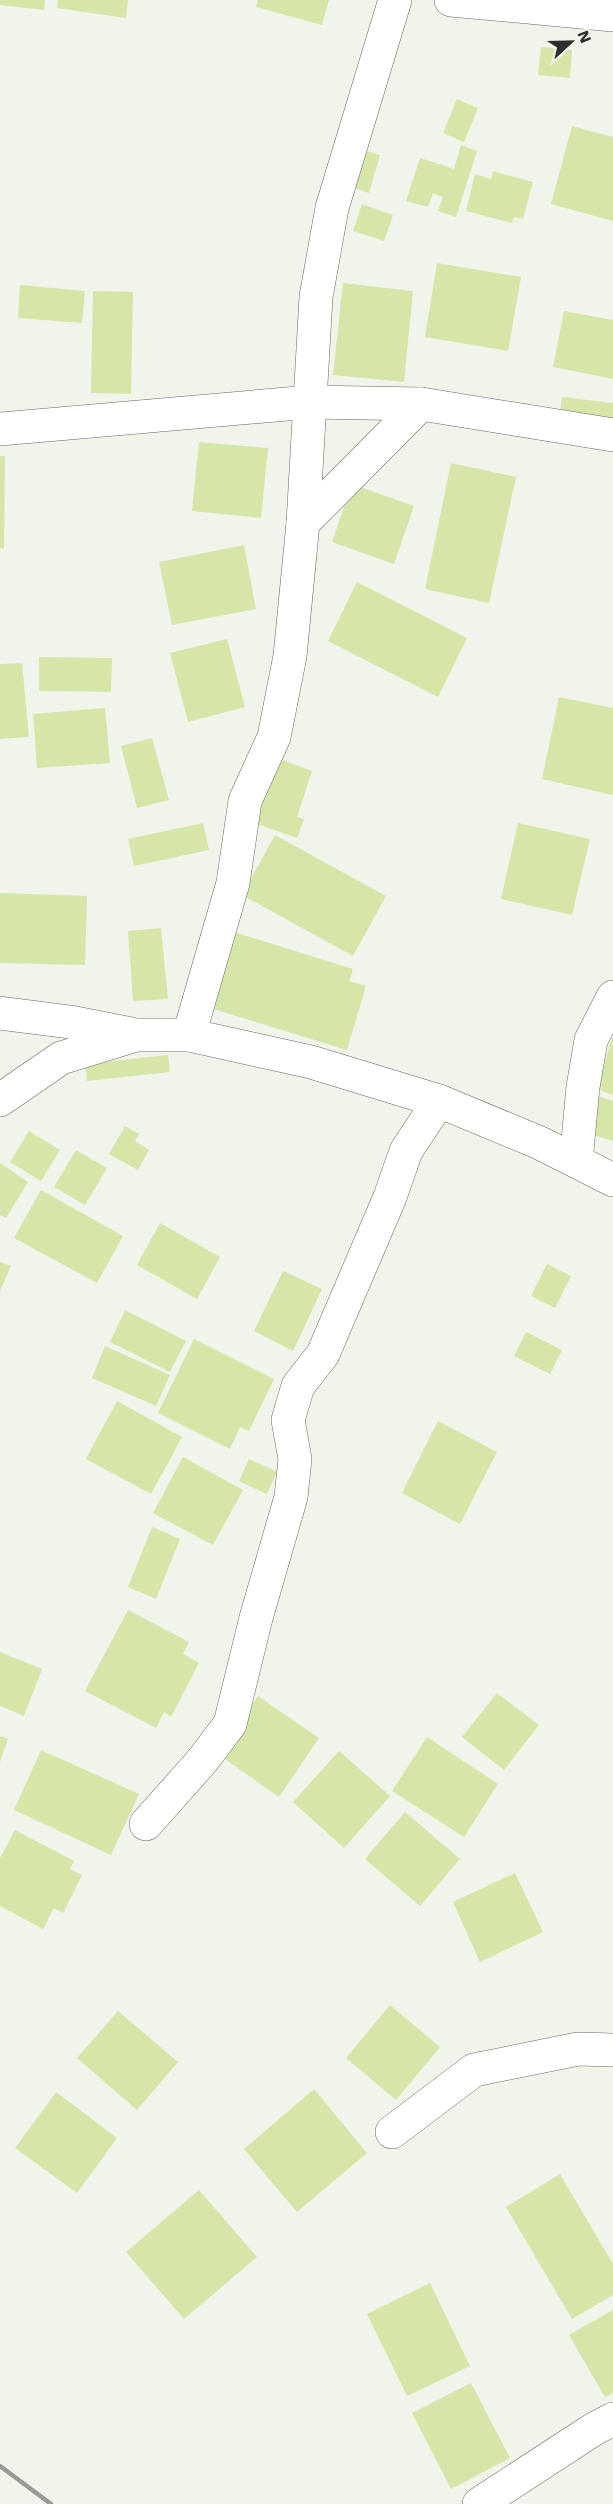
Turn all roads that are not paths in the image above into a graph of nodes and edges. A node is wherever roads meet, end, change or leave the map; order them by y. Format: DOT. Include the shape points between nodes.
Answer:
graph roads {
  1 [pos="395,0"];
  2 [pos="451,0"];
  3 [pos="613,15"];
  4 [pos="310,402"];
  5 [pos="421,404"];
  6 [pos="0,429"];
  7 [pos="613,435"];
  8 [pos="303,523"];
  9 [pos="613,997"];
  10 [pos="0,1013"];
  11 [pos="136,1035"];
  12 [pos="189,1035"];
  13 [pos="0,1100"];
  14 [pos="439,1101"];
  15 [pos="576,1161"];
  16 [pos="613,1180"];
  17 [pos="146,1824"];
  18 [pos="613,2050"];
  19 [pos="392,2132"];
  20 [pos="613,2419"];
  21 [pos="479,2504"];
  1 -- 4 [label="street" via="332,208 316,297"];
  2 -- 3 [label="street"];
  4 -- 5 [label="street"];
  4 -- 6 [label="street"];
  4 -- 8 [label="street"];
  5 -- 7 [label="street"];
  5 -- 8 [label="street"];
  8 -- 12 [label="street" via="290,656 274,737 245,801 233,883"];
  9 -- 15 [label="street" via="591,1040"];
  10 -- 11 [label="street"];
  11 -- 12 [label="street"];
  11 -- 13 [label="street" via="61,1058"];
  12 -- 14 [label="street" via="311,1062"];
  14 -- 15 [label="street"];
  14 -- 17 [label="street" via="406,1151 323,1354 298,1386 288,1420 295,1459 291,1497 230,1724"];
  15 -- 16 [label="street"];
  18 -- 19 [label="street" via="578,2049 474,2070"];
  20 -- 21 [label="street"];
}
